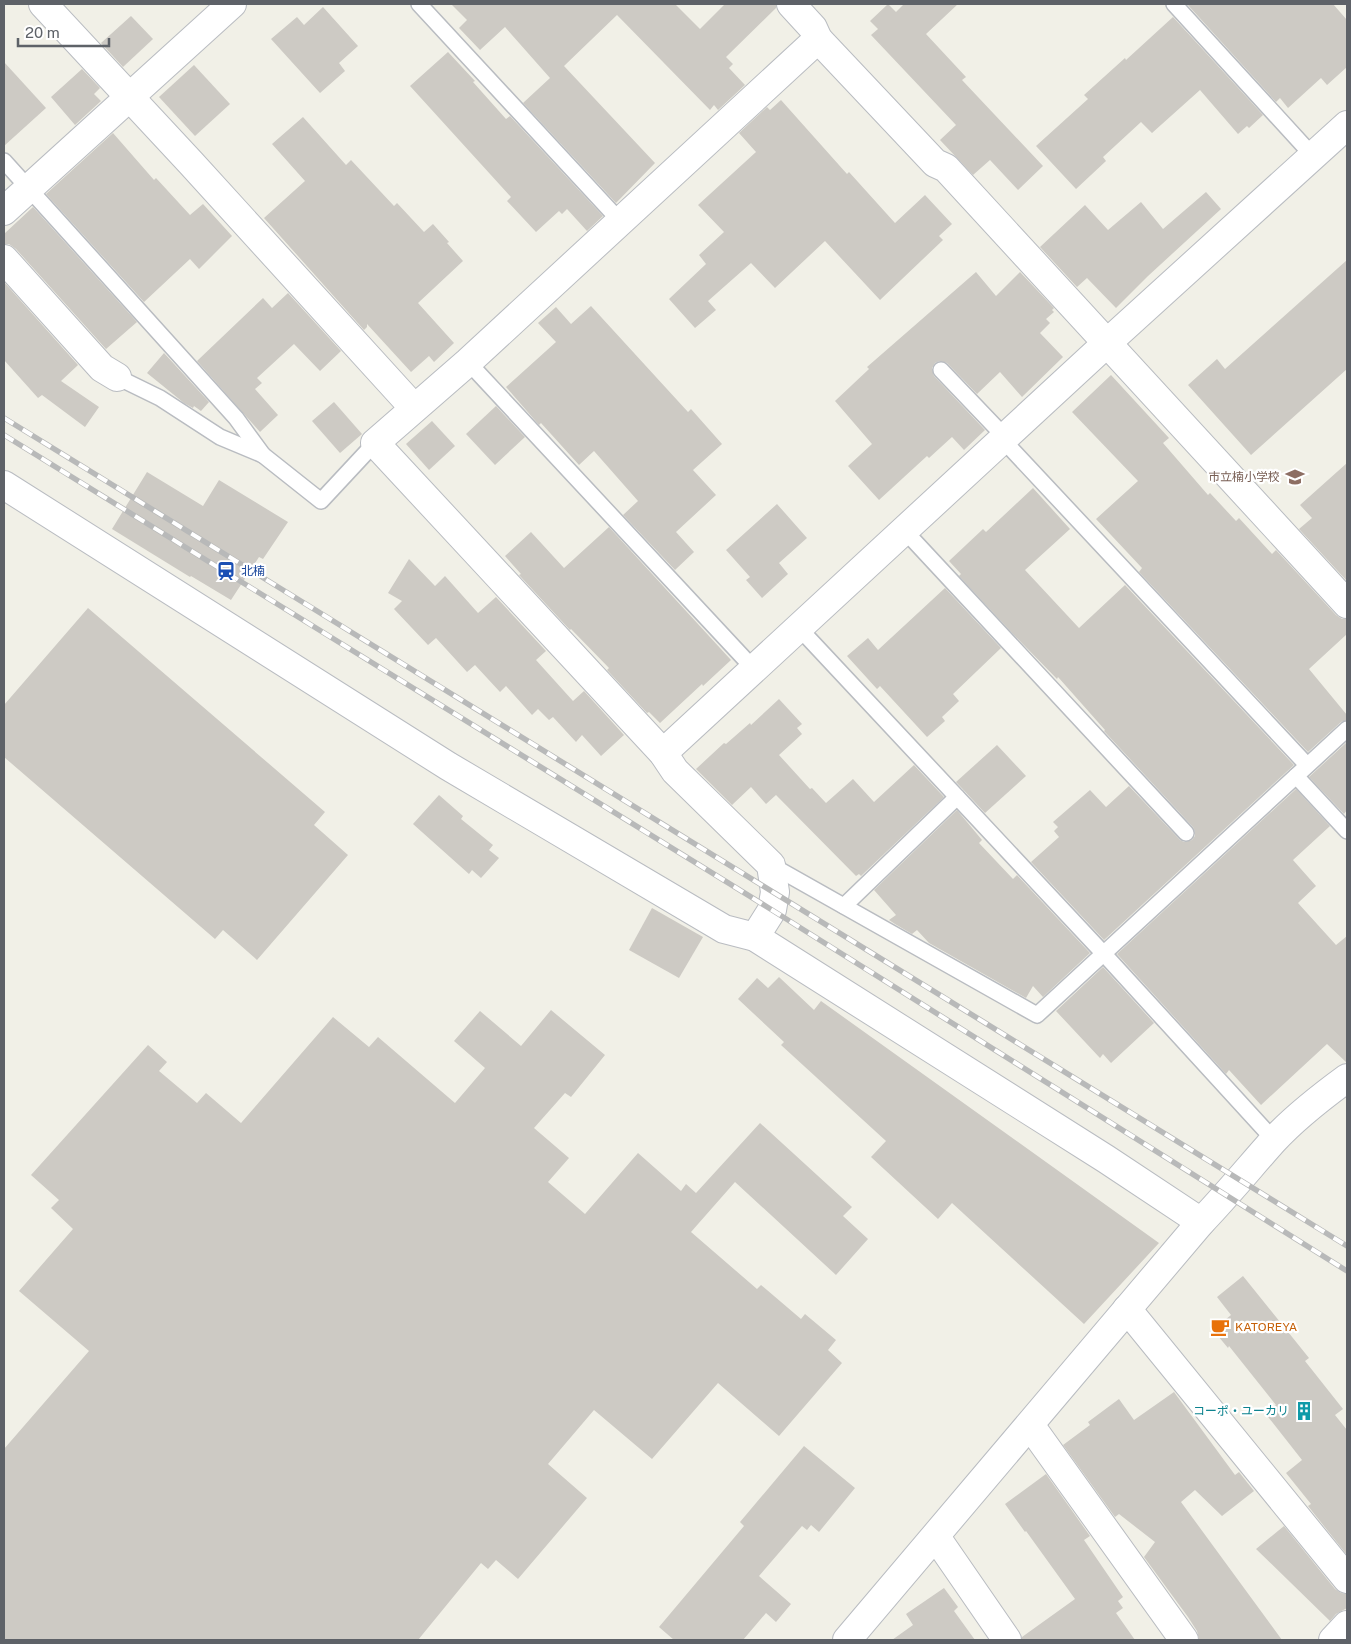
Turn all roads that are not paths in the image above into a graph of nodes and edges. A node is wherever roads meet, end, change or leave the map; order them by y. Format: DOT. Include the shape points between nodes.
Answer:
graph roads {
  1 [pos="43,4"];
  2 [pos="232,4"];
  3 [pos="419,4"];
  4 [pos="791,4"];
  5 [pos="1174,4"];
  6 [pos="818,40"];
  7 [pos="129,96"];
  8 [pos="1347,125"];
  9 [pos="1313,156"];
  10 [pos="4,161"];
  11 [pos="29,188"];
  12 [pos="4,211"];
  13 [pos="620,221"];
  14 [pos="4,259"];
  15 [pos="1107,343"];
  16 [pos="468,362"];
  17 [pos="941,370"];
  18 [pos="117,378"];
  19 [pos="414,408"];
  20 [pos="1004,439"];
  21 [pos="375,443"];
  22 [pos="263,455"];
  23 [pos="4,485"];
  24 [pos="904,530"];
  25 [pos="1347,604"];
  26 [pos="799,628"];
  27 [pos="754,669"];
  28 [pos="1347,729"];
  29 [pos="663,753"];
  30 [pos="1307,765"];
  31 [pos="1296,776"];
  32 [pos="957,797"];
  33 [pos="1347,831"];
  34 [pos="1186,833"];
  35 [pos="771,865"];
  36 [pos="844,906"];
  37 [pos="755,936"];
  38 [pos="1104,954"];
  39 [pos="1345,1086"];
  40 [pos="1274,1140"];
  41 [pos="1201,1222"];
  42 [pos="1128,1309"];
  43 [pos="1030,1425"];
  44 [pos="936,1537"];
  45 [pos="1347,1579"];
  46 [pos="1347,1625"];
  47 [pos="846,1640"];
  48 [pos="1008,1640"];
  49 [pos="1184,1640"];
  50 [pos="1333,1640"];
  1 -- 7 [label="street"];
  2 -- 7 [label="street"];
  3 -- 13 [label="lane"];
  4 -- 6 [label="street" via="813,28"];
  5 -- 9 [label="lane"];
  6 -- 13 [label="street"];
  6 -- 15 [label="street" via="935,163 946,168"];
  7 -- 11 [label="street"];
  7 -- 19 [label="street"];
  8 -- 9 [label="street"];
  9 -- 15 [label="street"];
  10 -- 11 [label="lane"];
  11 -- 12 [label="street"];
  11 -- 22 [label="lane" via="236,418"];
  13 -- 16 [label="street"];
  14 -- 18 [label="street" via="102,368"];
  15 -- 20 [label="street"];
  15 -- 25 [label="street"];
  16 -- 19 [label="street"];
  16 -- 27 [label="lane"];
  17 -- 20 [label="lane"];
  18 -- 22 [label="lane" via="160,398 220,437"];
  19 -- 21 [label="street"];
  20 -- 24 [label="street"];
  20 -- 30 [label="lane"];
  21 -- 22 [label="lane" via="321,501"];
  21 -- 29 [label="street"];
  23 -- 37 [label="street" via="448,766 724,929"];
  24 -- 26 [label="street"];
  24 -- 34 [label="lane"];
  26 -- 27 [label="street"];
  26 -- 32 [label="lane"];
  27 -- 29 [label="street"];
  28 -- 30 [label="lane"];
  29 -- 35 [label="street" via="675,770"];
  30 -- 31 [label="lane"];
  31 -- 33 [label="lane"];
  31 -- 38 [label="lane"];
  32 -- 36 [label="lane"];
  32 -- 38 [label="lane"];
  35 -- 36 [label="lane"];
  35 -- 37 [label="street" via="775,892 772,910"];
  36 -- 38 [label="lane" via="1037,1015"];
  37 -- 41 [label="street"];
  38 -- 40 [label="lane"];
  39 -- 40 [label="street" via="1311,1106"];
  40 -- 41 [label="street"];
  41 -- 42 [label="street"];
  42 -- 43 [label="street"];
  42 -- 45 [label="street"];
  43 -- 44 [label="street"];
  43 -- 49 [label="street"];
  44 -- 47 [label="street"];
  44 -- 48 [label="street"];
  46 -- 50 [label="street"];
}
